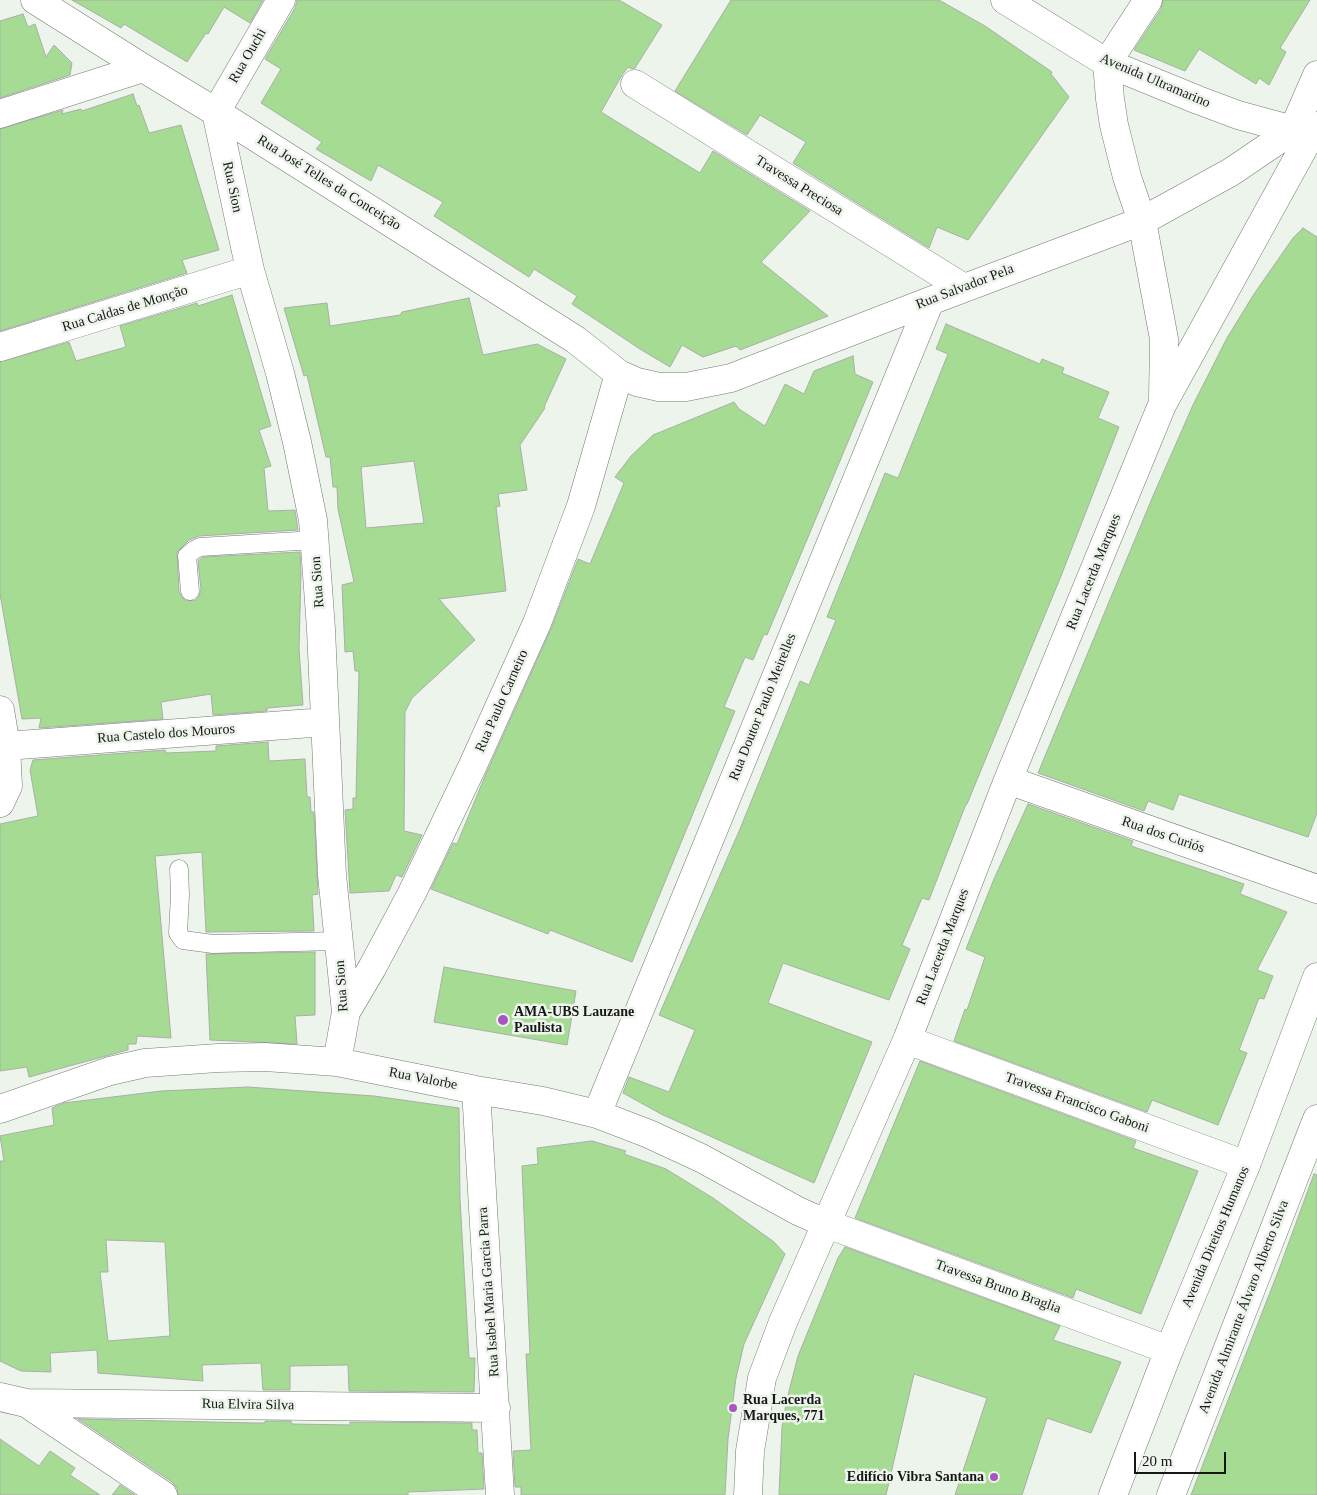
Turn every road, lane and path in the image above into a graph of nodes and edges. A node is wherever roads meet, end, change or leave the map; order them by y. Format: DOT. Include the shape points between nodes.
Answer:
graph roads {
  1 [pos="35,0"];
  2 [pos="281,0"];
  3 [pos="1005,0"];
  4 [pos="1148,0"];
  5 [pos="1107,63"];
  6 [pos="143,68"];
  7 [pos="1317,75"];
  8 [pos="635,84"];
  9 [pos="216,112"];
  10 [pos="0,114"];
  11 [pos="1309,128"];
  12 [pos="1142,221"];
  13 [pos="250,270"];
  14 [pos="964,288"];
  15 [pos="930,300"];
  16 [pos="0,347"];
  17 [pos="619,374"];
  18 [pos="1162,405"];
  19 [pos="315,540"];
  20 [pos="190,591"];
  21 [pos="0,710"];
  22 [pos="325,722"];
  23 [pos="6,746"];
  24 [pos="1008,780"];
  25 [pos="0,803"];
  26 [pos="179,869"];
  27 [pos="1317,890"];
  28 [pos="338,941"];
  29 [pos="1317,977"];
  30 [pos="346,1012"];
  31 [pos="907,1040"];
  32 [pos="337,1062"];
  33 [pos="476,1090"];
  34 [pos="0,1108"];
  35 [pos="596,1114"];
  36 [pos="1317,1119"];
  37 [pos="1246,1165"];
  38 [pos="827,1224"];
  39 [pos="1169,1350"];
  40 [pos="0,1397"];
  41 [pos="26,1403"];
  42 [pos="496,1408"];
  43 [pos="163,1495"];
  44 [pos="500,1495"];
  45 [pos="748,1495"];
  46 [pos="1113,1495"];
  47 [pos="1172,1495"];
  1 -- 6 [label="street, Rua José Telles da Conceição"];
  2 -- 9 [label="street, Rua Ouchi"];
  3 -- 5 [label="street, Avenida Ultramarino"];
  4 -- 5 [label="street"];
  5 -- 11 [label="street, Avenida Ultramarino" via="1238,115"];
  5 -- 12 [label="street, Rua Lacerda Marques" via="1114,125"];
  6 -- 9 [label="street, Rua José Telles da Conceição"];
  6 -- 10 [label="street"];
  7 -- 11 [label="street, Rua Lacerda Marques"];
  8 -- 14 [label="street, Travessa Preciosa"];
  9 -- 13 [label="street, Rua Sion"];
  9 -- 17 [label="street, Rua José Telles da Conceição" via="576,340"];
  11 -- 12 [label="street, Rua Salvador Pela"];
  11 -- 18 [label="street, Rua Lacerda Marques"];
  12 -- 14 [label="street, Rua Salvador Pela"];
  12 -- 18 [label="street, Rua Lacerda Marques" via="1164,339"];
  13 -- 16 [label="street, Rua Caldas de Monção"];
  13 -- 19 [label="street, Rua Sion" via="298,442"];
  14 -- 15 [label="street, Rua Salvador Pela"];
  15 -- 17 [label="street, Rua Salvador Pela" via="731,378 686,387 659,387"];
  15 -- 35 [label="street, Rua Doutor Paulo Meirelles"];
  17 -- 30 [label="street, Rua Paulo Carneiro" via="581,506 536,623 412,893"];
  18 -- 24 [label="street, Rua Lacerda Marques"];
  19 -- 20 [label="lane" via="200,547 188,556"];
  19 -- 22 [label="street, Rua Sion"];
  21 -- 23 [label="street"];
  22 -- 23 [label="street, Rua Castelo dos Mouros"];
  22 -- 28 [label="street, Rua Sion"];
  23 -- 25 [label="street" via="8,786"];
  24 -- 27 [label="street, Rua dos Curiós"];
  24 -- 31 [label="street, Rua Lacerda Marques"];
  26 -- 28 [label="lane" via="178,933 183,940 213,944"];
  28 -- 30 [label="street, Rua Sion"];
  29 -- 37 [label="street, Avenida Direitos Humanos"];
  30 -- 32 [label="street, Rua Sion"];
  31 -- 37 [label="street, Travessa Francisco Gaboni"];
  31 -- 38 [label="street, Rua Lacerda Marques"];
  32 -- 33 [label="street, Rua Valorbe"];
  32 -- 34 [label="street, Rua Valorbe" via="265,1057 145,1063 110,1071"];
  33 -- 35 [label="street, Rua Valorbe" via="544,1101"];
  33 -- 42 [label="street, Rua Isabel Maria Garcia Parra"];
  35 -- 38 [label="street, Rua Valorbe" via="650,1134"];
  36 -- 47 [label="street, Avenida Almirante Álvaro Alberto Silva"];
  37 -- 39 [label="street, Avenida Direitos Humanos"];
  38 -- 39 [label="street, Travessa Bruno Braglia"];
  38 -- 45 [label="street, Rua Lacerda Marques" via="762,1378 750,1451"];
  39 -- 46 [label="street, Avenida Direitos Humanos"];
  40 -- 41 [label="street, Rua Elvira Silva"];
  41 -- 42 [label="street, Rua Elvira Silva"];
  41 -- 43 [label="street"];
  42 -- 44 [label="street, Rua Isabel Maria Garcia Parra"];
}
